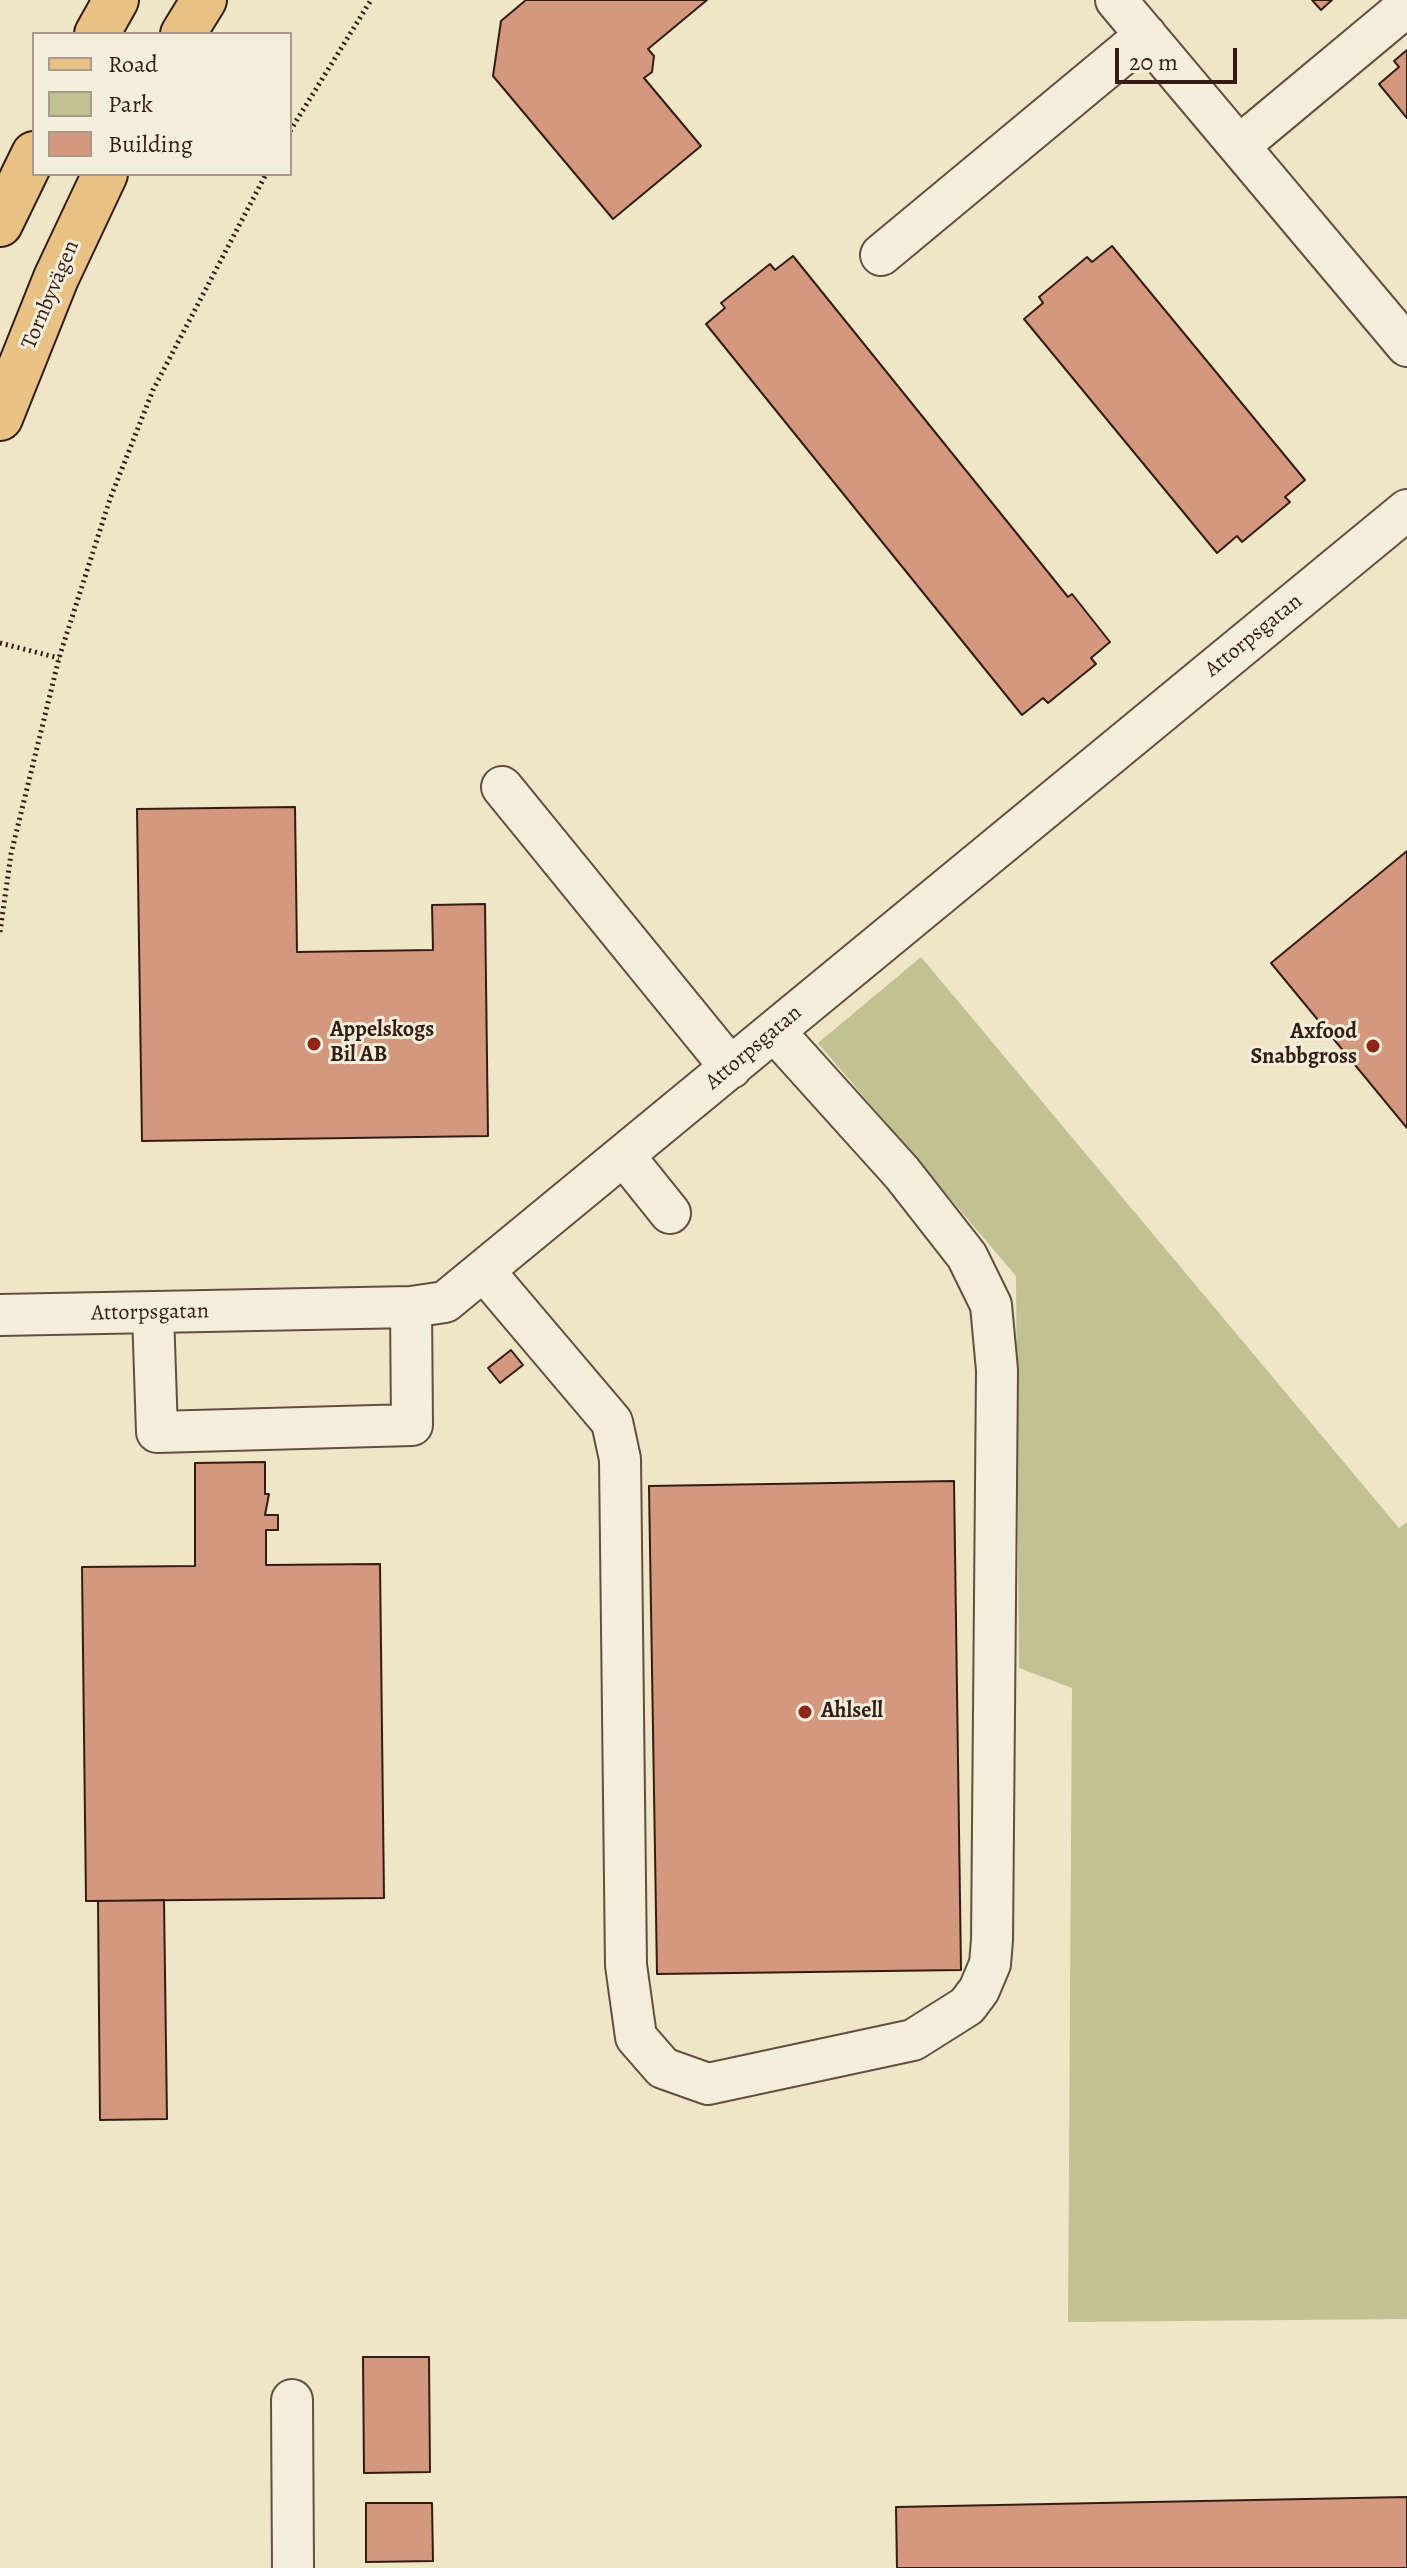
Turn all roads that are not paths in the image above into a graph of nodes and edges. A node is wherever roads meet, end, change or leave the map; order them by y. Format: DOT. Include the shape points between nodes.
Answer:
graph roads {
  1 [pos="116,0"];
  2 [pos="204,0"];
  3 [pos="1116,0"];
  4 [pos="1407,6"];
  5 [pos="98,32"];
  6 [pos="184,32"];
  7 [pos="1146,35"];
  8 [pos="32,137"];
  9 [pos="1239,146"];
  10 [pos="32,158"];
  11 [pos="104,176"];
  12 [pos="0,186"];
  13 [pos="0,224"];
  14 [pos="881,255"];
  15 [pos="1407,346"];
  16 [pos="0,418"];
  17 [pos="1400,531"];
  18 [pos="502,787"];
  19 [pos="774,1031"];
  20 [pos="731,1068"];
  21 [pos="625,1157"];
  22 [pos="670,1213"];
  23 [pos="484,1271"];
  24 [pos="411,1307"];
  25 [pos="153,1313"];
  26 [pos="0,1315"];
  27 [pos="292,2400"];
  28 [pos="293,2568"];
  1 -- 5 [label="main road"];
  2 -- 6 [label="main road"];
  3 -- 7 [label="street"];
  4 -- 9 [label="street"];
  7 -- 9 [label="street"];
  7 -- 14 [label="street"];
  8 -- 12 [label="street"];
  9 -- 15 [label="street"];
  10 -- 13 [label="main road"];
  11 -- 16 [label="main road, Tornbyvägen"];
  17 -- 19 [label="street, Attorpsgatan"];
  18 -- 20 [label="street"];
  19 -- 20 [label="street, Attorpsgatan"];
  19 -- 23 [label="street" via="902,1173 967,1256 991,1305 997,1386 990,1964 967,2006 913,2040 708,2084 663,2068 636,2037 626,1965 620,1459 612,1422"];
  20 -- 21 [label="street, Attorpsgatan"];
  21 -- 22 [label="street"];
  21 -- 23 [label="street, Attorpsgatan"];
  23 -- 24 [label="street, Attorpsgatan" via="445,1302"];
  24 -- 25 [label="street, Attorpsgatan"];
  24 -- 25 [label="street" via="412,1425 157,1432"];
  25 -- 26 [label="street, Attorpsgatan"];
  27 -- 28 [label="street"];
}
